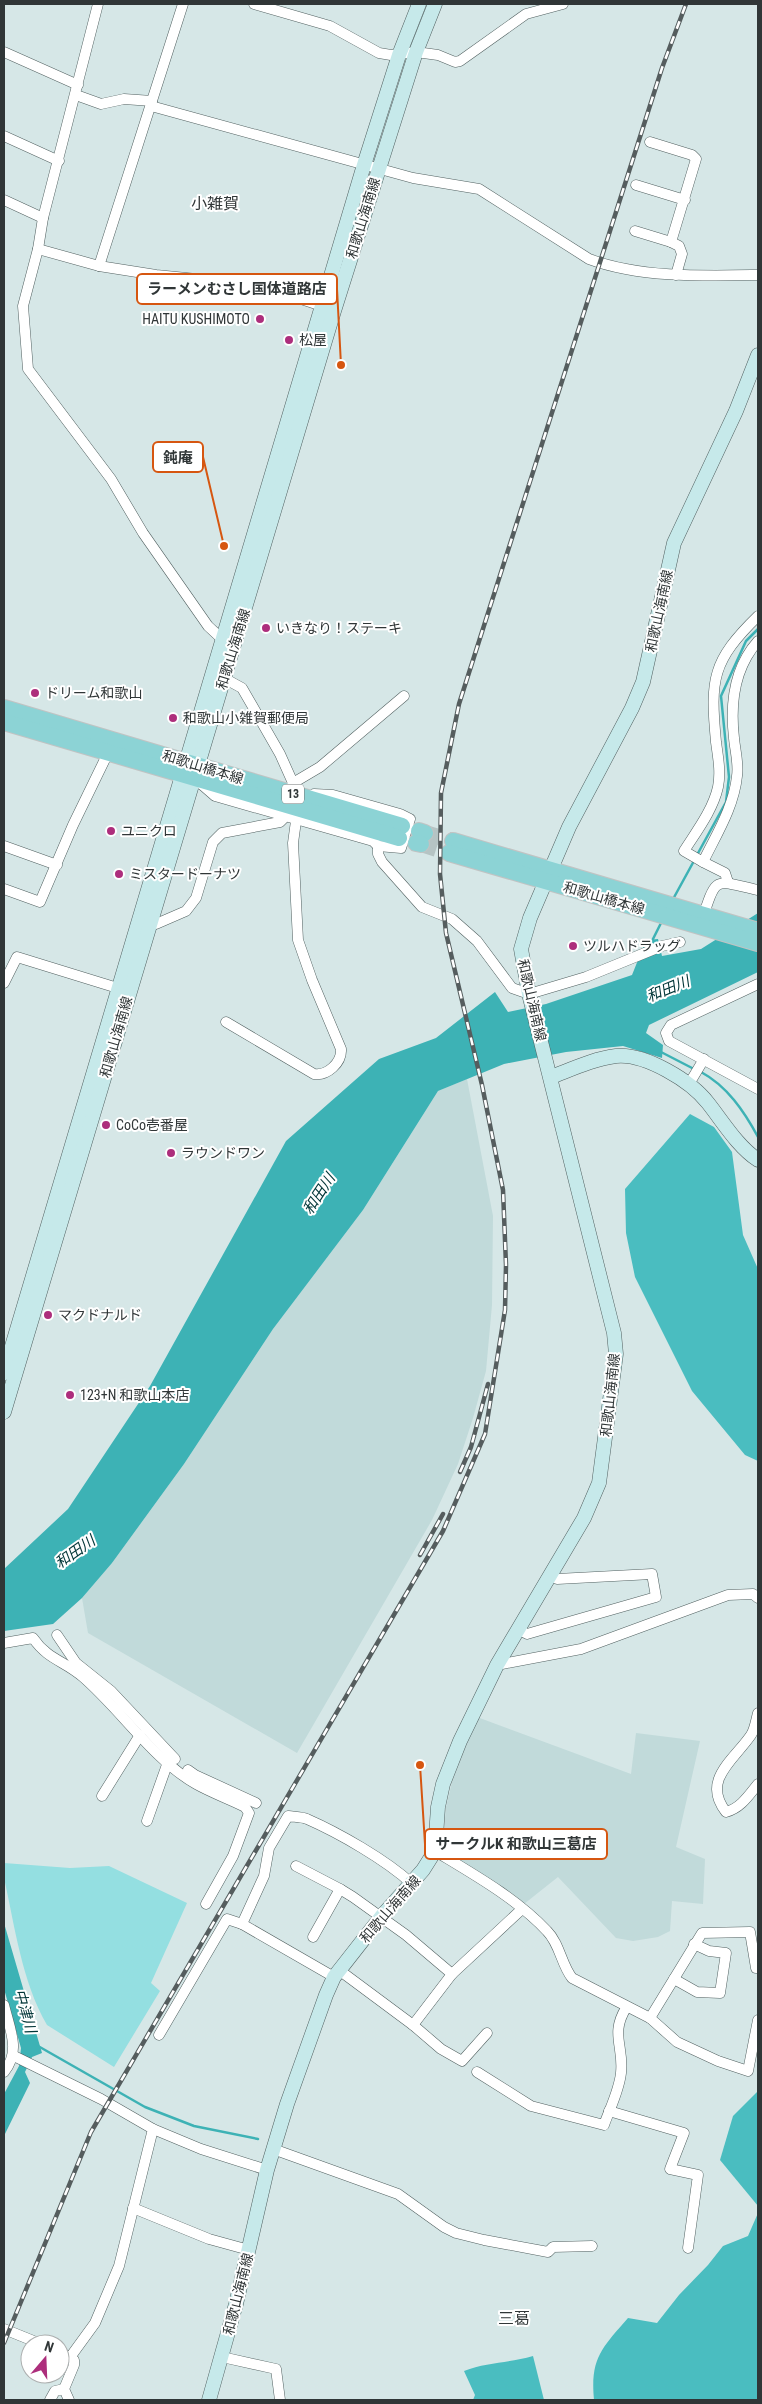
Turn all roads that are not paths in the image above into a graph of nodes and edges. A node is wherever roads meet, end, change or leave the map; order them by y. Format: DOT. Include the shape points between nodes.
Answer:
graph roads {
  1 [pos="98,4"];
  2 [pos="184,4"];
  3 [pos="254,4"];
  4 [pos="419,4"];
  5 [pos="435,4"];
  6 [pos="563,4"];
  7 [pos="4,52"];
  8 [pos="416,52"];
  9 [pos="399,55"];
  10 [pos="77,90"];
  11 [pos="151,103"];
  12 [pos="4,136"];
  13 [pos="650,142"];
  14 [pos="58,161"];
  15 [pos="364,165"];
  16 [pos="378,169"];
  17 [pos="636,185"];
  18 [pos="4,200"];
  19 [pos="685,200"];
  20 [pos="43,218"];
  21 [pos="635,231"];
  22 [pos="671,242"];
  23 [pos="38,249"];
  24 [pos="99,266"];
  25 [pos="676,275"];
  26 [pos="758,275"];
  27 [pos="328,308"];
  28 [pos="758,355"];
  29 [pos="758,616"];
  30 [pos="758,640"];
  31 [pos="228,642"];
  32 [pos="215,674"];
  33 [pos="404,696"];
  34 [pos="4,708"];
  35 [pos="4,722"];
  36 [pos="108,753"];
  37 [pos="190,770"];
  38 [pos="292,785"];
  39 [pos="285,817"];
  40 [pos="296,821"];
  41 [pos="401,832"];
  42 [pos="4,846"];
  43 [pos="378,846"];
  44 [pos="451,847"];
  45 [pos="703,862"];
  46 [pos="57,865"];
  47 [pos="548,875"];
  48 [pos="728,882"];
  49 [pos="4,890"];
  50 [pos="758,890"];
  51 [pos="145,921"];
  52 [pos="707,922"];
  53 [pos="758,931"];
  54 [pos="680,942"];
  55 [pos="758,943"];
  56 [pos="4,983"];
  57 [pos="758,984"];
  58 [pos="124,990"];
  59 [pos="530,997"];
  60 [pos="226,1022"];
  61 [pos="702,1062"];
  62 [pos="549,1071"];
  63 [pos="691,1080"];
  64 [pos="758,1089"];
  65 [pos="758,1160"];
  66 [pos="7,1373"];
  67 [pos="4,1412"];
  68 [pos="550,1576"];
  69 [pos="758,1598"];
  70 [pos="518,1629"];
  71 [pos="57,1635"];
  72 [pos="4,1643"];
  73 [pos="497,1665"];
  74 [pos="758,1713"];
  75 [pos="140,1735"];
  76 [pos="168,1762"];
  77 [pos="758,1784"];
  78 [pos="102,1796"];
  79 [pos="256,1803"];
  80 [pos="147,1822"];
  81 [pos="435,1851"];
  82 [pos="296,1866"];
  83 [pos="412,1883"];
  84 [pos="340,1890"];
  85 [pos="206,1904"];
  86 [pos="522,1909"];
  87 [pos="381,1917"];
  88 [pos="242,1924"];
  89 [pos="313,1937"];
  90 [pos="694,1944"];
  91 [pos="758,1968"];
  92 [pos="337,1974"];
  93 [pos="452,1974"];
  94 [pos="674,1979"];
  95 [pos="4,2005"];
  96 [pos="626,2008"];
  97 [pos="650,2018"];
  98 [pos="758,2020"];
  99 [pos="413,2025"];
  100 [pos="488,2033"];
  101 [pos="159,2035"];
  102 [pos="4,2044"];
  103 [pos="15,2053"];
  104 [pos="4,2072"];
  105 [pos="477,2072"];
  106 [pos="609,2111"];
  107 [pos="152,2129"];
  108 [pos="274,2149"];
  109 [pos="267,2170"];
  110 [pos="134,2208"];
  111 [pos="592,2246"];
  112 [pos="688,2248"];
  113 [pos="249,2250"];
  114 [pos="4,2329"];
  115 [pos="20,2335"];
  116 [pos="71,2356"];
  117 [pos="222,2357"];
  118 [pos="64,2389"];
  119 [pos="50,2400"];
  120 [pos="69,2400"];
  121 [pos="209,2400"];
  122 [pos="280,2400"];
  1 -- 10 [label="street"];
  2 -- 11 [label="street"];
  3 -- 9 [label="street" via="330,26 379,52"];
  4 -- 9 [label="main road, 和歌山海南線"];
  5 -- 8 [label="main road, 和歌山海南線"];
  6 -- 8 [label="street" via="526,14 460,61"];
  7 -- 10 [label="street"];
  8 -- 9 [label="street"];
  8 -- 16 [label="main road, 和歌山海南線"];
  9 -- 15 [label="main road, 和歌山海南線"];
  10 -- 11 [label="street" via="101,104 124,99"];
  10 -- 14 [label="street"];
  11 -- 15 [label="street"];
  11 -- 24 [label="street"];
  12 -- 14 [label="street"];
  13 -- 19 [label="street" via="696,159"];
  14 -- 20 [label="street"];
  15 -- 16 [label="street"];
  15 -- 27 [label="main road, 和歌山海南線"];
  16 -- 25 [label="street" via="479,189 588,259"];
  16 -- 27 [label="main road, 和歌山海南線"];
  17 -- 19 [label="street"];
  18 -- 20 [label="street"];
  19 -- 22 [label="street"];
  20 -- 23 [label="street"];
  21 -- 22 [label="street"];
  22 -- 25 [label="street" via="679,246 682,254"];
  23 -- 24 [label="street"];
  23 -- 31 [label="street" via="23,306 28,369 111,480 143,533 208,626"];
  24 -- 27 [label="street" via="259,286"];
  25 -- 26 [label="street"];
  27 -- 31 [label="main road, 和歌山海南線"];
  28 -- 47 [label="main road, 和歌山海南線" via="736,411 674,543 643,682 588,788"];
  29 -- 45 [label="street" via="735,639 715,680 712,701 719,772 717,788 684,851"];
  30 -- 45 [label="street" via="745,659 732,693 738,774 736,788"];
  31 -- 32 [label="main road, 和歌山海南線"];
  32 -- 37 [label="main road, 和歌山海南線"];
  32 -- 38 [label="street" via="242,688 280,754"];
  33 -- 38 [label="street" via="320,767"];
  34 -- 37 [label="main road, 和歌山橋本線 / 13"];
  35 -- 36 [label="main road, 和歌山橋本線 / 13"];
  36 -- 37 [label="main road, 和歌山橋本線 / 13"];
  36 -- 46 [label="street"];
  37 -- 38 [label="street" via="216,764"];
  37 -- 39 [label="street" via="215,796"];
  37 -- 41 [label="main road, 和歌山橋本線 / 13"];
  37 -- 51 [label="main road, 和歌山海南線"];
  38 -- 43 [label="street" via="410,819 401,848"];
  39 -- 40 [label="street"];
  39 -- 51 [label="street" via="280,822 222,834 214,842 196,898 186,912 156,924"];
  40 -- 43 [label="street" via="373,841"];
  40 -- 60 [label="street" via="293,843 298,940 341,1049 340,1056 326,1072 314,1074"];
  42 -- 46 [label="street"];
  43 -- 59 [label="street" via="382,862 422,907 452,919 477,941 512,988"];
  44 -- 47 [label="main road, 和歌山橋本線"];
  45 -- 48 [label="street" via="725,873"];
  46 -- 49 [label="street" via="40,902"];
  47 -- 52 [label="main road, 和歌山橋本線"];
  47 -- 59 [label="main road, 和歌山海南線" via="521,949"];
  48 -- 50 [label="street"];
  48 -- 52 [label="street" via="711,891"];
  51 -- 58 [label="main road, 和歌山海南線"];
  52 -- 53 [label="main road, 和歌山橋本線"];
  52 -- 55 [label="main road, 和歌山橋本線"];
  54 -- 59 [label="street"];
  56 -- 58 [label="street" via="17,957"];
  57 -- 61 [label="street" via="671,1025 666,1033 669,1041"];
  58 -- 66 [label="main road, 和歌山海南線"];
  59 -- 62 [label="main road, 和歌山海南線"];
  61 -- 63 [label="street"];
  61 -- 64 [label="street"];
  62 -- 63 [label="main road" via="618,1056 647,1062"];
  62 -- 68 [label="main road, 和歌山海南線" via="614,1333 616,1354 599,1483 584,1518"];
  63 -- 65 [label="main road" via="733,1136"];
  66 -- 67 [label="main road, 和歌山海南線"];
  68 -- 70 [label="main road, 和歌山海南線"];
  68 -- 70 [label="street" via="557,1579 652,1574 656,1597 527,1634"];
  69 -- 73 [label="street" via="753,1594 728,1595 581,1649"];
  70 -- 73 [label="main road, 和歌山海南線"];
  71 -- 79 [label="street" via="76,1663 112,1691 168,1754 194,1775"];
  72 -- 75 [label="street" via="33,1638 42,1651 81,1676 112,1704"];
  73 -- 81 [label="main road, 和歌山海南線" via="443,1784"];
  74 -- 77 [label="street" via="752,1734 722,1770 717,1784 718,1802 726,1812 733,1810"];
  75 -- 76 [label="street"];
  75 -- 78 [label="street"];
  76 -- 80 [label="street"];
  76 -- 85 [label="street" via="195,1784 245,1807 248,1813 233,1856"];
  81 -- 83 [label="main road, 和歌山海南線"];
  81 -- 86 [label="street"];
  82 -- 84 [label="street"];
  83 -- 87 [label="main road, 和歌山海南線"];
  83 -- 88 [label="street" via="306,1818 288,1816 269,1848 264,1876"];
  84 -- 87 [label="street"];
  84 -- 89 [label="street"];
  86 -- 93 [label="street"];
  86 -- 96 [label="street" via="548,1931 572,1978 594,1987"];
  87 -- 92 [label="main road, 和歌山海南線"];
  87 -- 93 [label="street"];
  88 -- 92 [label="street"];
  88 -- 101 [label="street" via="227,1919"];
  90 -- 91 [label="street" via="702,1933 750,1932"];
  90 -- 94 [label="street"];
  90 -- 94 [label="street" via="726,1954 720,1993 697,1992"];
  92 -- 99 [label="street"];
  92 -- 108 [label="main road, 和歌山海南線" via="314,2023"];
  93 -- 99 [label="street"];
  94 -- 97 [label="street"];
  95 -- 103 [label="street"];
  96 -- 97 [label="street"];
  96 -- 106 [label="street" via="619,2020 616,2036 621,2071"];
  97 -- 98 [label="street" via="677,2042 748,2071"];
  99 -- 100 [label="street" via="441,2049 462,2061"];
  102 -- 103 [label="street"];
  103 -- 104 [label="street"];
  103 -- 107 [label="street"];
  105 -- 106 [label="street" via="531,2106 604,2125"];
  106 -- 112 [label="street" via="684,2134 670,2168 698,2175"];
  107 -- 109 [label="street"];
  107 -- 110 [label="street"];
  108 -- 109 [label="main road, 和歌山海南線"];
  108 -- 111 [label="street" via="398,2194 456,2233 548,2252 554,2247"];
  109 -- 113 [label="main road, 和歌山海南線"];
  110 -- 113 [label="street" via="209,2239"];
  110 -- 116 [label="street" via="119,2266 95,2323"];
  113 -- 117 [label="main road, 和歌山海南線"];
  114 -- 115 [label="street"];
  116 -- 118 [label="street" via="74,2365"];
  117 -- 121 [label="main road, 和歌山海南線"];
  117 -- 122 [label="street" via="276,2369"];
  118 -- 119 [label="street" via="55,2390"];
  118 -- 120 [label="street"];
}
